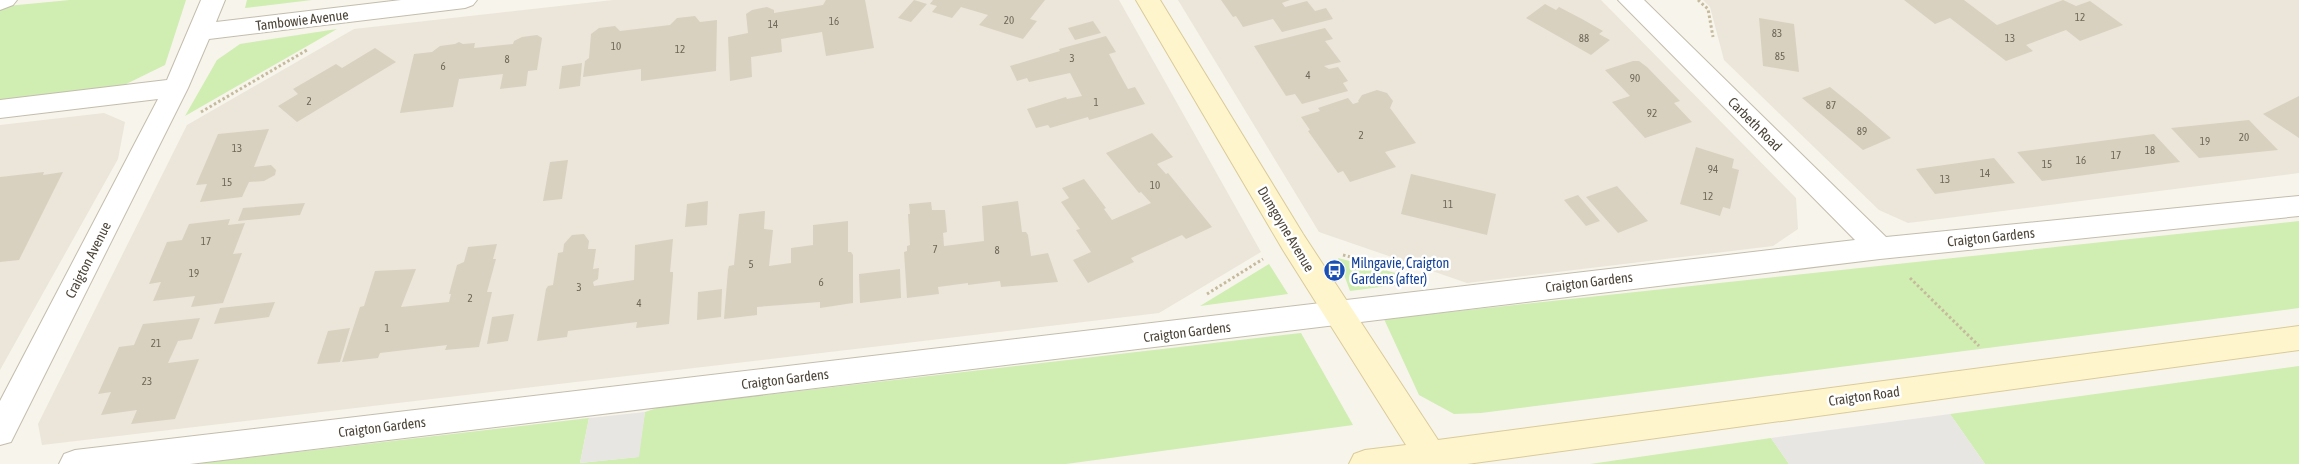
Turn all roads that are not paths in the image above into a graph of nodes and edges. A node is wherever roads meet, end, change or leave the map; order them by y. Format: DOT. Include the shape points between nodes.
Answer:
graph roads {
  1 [pos="5,0"];
  2 [pos="213,0"];
  3 [pos="465,0"];
  4 [pos="1148,0"];
  5 [pos="1630,0"];
  6 [pos="0,2"];
  7 [pos="199,32"];
  8 [pos="176,88"];
  9 [pos="0,109"];
  10 [pos="2299,206"];
  11 [pos="1880,248"];
  12 [pos="1338,313"];
  13 [pos="2299,338"];
  14 [pos="0,432"];
  15 [pos="1432,460"];
  16 [pos="75,464"];
  17 [pos="1365,464"];
  1 -- 6 [label="street"];
  2 -- 7 [label="street, Craigton Avenue"];
  3 -- 7 [label="street, Tambowie Avenue"];
  4 -- 12 [label="street, Dumgoyne Avenue"];
  5 -- 11 [label="street, Carbeth Road"];
  7 -- 8 [label="street, Craigton Avenue"];
  8 -- 9 [label="street"];
  8 -- 14 [label="street, Craigton Avenue"];
  10 -- 11 [label="street, Craigton Gardens"];
  11 -- 12 [label="street, Craigton Gardens"];
  12 -- 15 [label="street, Dumgoyne Avenue"];
  12 -- 16 [label="street, Craigton Gardens"];
  13 -- 15 [label="street, Craigton Road" via="2010,376"];
  15 -- 17 [label="street, Craigton Road"];
}
